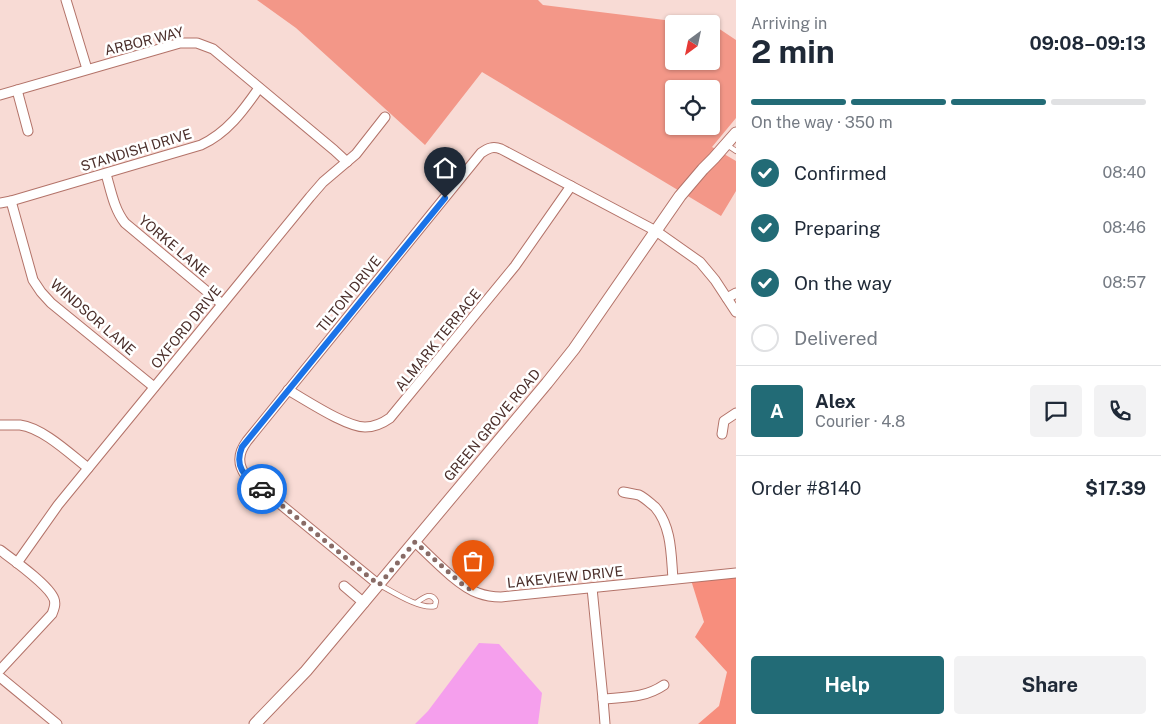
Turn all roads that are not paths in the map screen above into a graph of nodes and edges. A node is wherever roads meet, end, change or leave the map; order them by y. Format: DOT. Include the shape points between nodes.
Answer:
graph roads {
  1 [pos="66,0"];
  2 [pos="88,70"];
  3 [pos="259,88"];
  4 [pos="18,90"];
  5 [pos="0,95"];
  6 [pos="385,116"];
  7 [pos="28,131"];
  8 [pos="736,133"];
  9 [pos="726,144"];
  10 [pos="736,152"];
  11 [pos="346,162"];
  12 [pos="106,174"];
  13 [pos="571,186"];
  14 [pos="11,201"];
  15 [pos="0,203"];
  16 [pos="656,231"];
  17 [pos="736,293"];
  18 [pos="727,298"];
  19 [pos="222,304"];
  20 [pos="736,312"];
  21 [pos="154,387"];
  22 [pos="288,390"];
  23 [pos="736,413"];
  24 [pos="0,425"];
  25 [pos="722,434"];
  26 [pos="88,468"];
  27 [pos="623,492"];
  28 [pos="415,542"];
  29 [pos="0,550"];
  30 [pos="17,563"];
  31 [pos="736,573"];
  32 [pos="673,579"];
  33 [pos="379,585"];
  34 [pos="344,586"];
  35 [pos="592,588"];
  36 [pos="364,603"];
  37 [pos="416,603"];
  38 [pos="0,670"];
  39 [pos="0,677"];
  40 [pos="664,685"];
  41 [pos="604,698"];
  42 [pos="57,724"];
  43 [pos="255,724"];
  44 [pos="604,724"];
  1 -- 2 [label="street"];
  2 -- 3 [label="street, ARBOR WAY" via="180,43 197,43 213,49"];
  2 -- 4 [label="street, ARBOR WAY"];
  3 -- 11 [label="street, ARBOR WAY"];
  3 -- 12 [label="street, STANDISH DRIVE" via="232,124 209,142"];
  4 -- 5 [label="street, ARBOR WAY"];
  4 -- 7 [label="street"];
  6 -- 11 [label="street, OXFORD DRIVE"];
  8 -- 9 [label="street, GREEN GROVE ROAD"];
  9 -- 10 [label="lane"];
  9 -- 16 [label="street, GREEN GROVE ROAD" via="680,196"];
  11 -- 19 [label="street, OXFORD DRIVE" via="323,182"];
  12 -- 14 [label="street, STANDISH DRIVE"];
  12 -- 19 [label="street, YORKE LANE" via="115,205 125,223"];
  13 -- 16 [label="street, TILTON DRIVE"];
  13 -- 22 [label="street, TILTON DRIVE" via="501,148 486,149"];
  13 -- 22 [label="street, ALMARK TERRACE" via="515,266 390,418 376,426 352,424"];
  14 -- 15 [label="street, STANDISH DRIVE"];
  14 -- 21 [label="street, WINDSOR LANE" via="31,274 40,292"];
  16 -- 18 [label="street, TILTON DRIVE" via="700,262"];
  16 -- 28 [label="street, GREEN GROVE ROAD" via="574,349"];
  17 -- 18 [label="street"];
  18 -- 20 [label="street, TILTON DRIVE"];
  19 -- 21 [label="street, OXFORD DRIVE"];
  21 -- 26 [label="street, OXFORD DRIVE"];
  22 -- 33 [label="street, TILTON DRIVE" via="242,447 239,459 242,471"];
  23 -- 25 [label="street" via="724,421"];
  24 -- 26 [label="street" via="21,426 41,433"];
  26 -- 30 [label="street, OXFORD DRIVE"];
  27 -- 32 [label="street" via="639,495 651,503 662,518 668,533"];
  28 -- 33 [label="street, GREEN GROVE ROAD"];
  28 -- 35 [label="street, LAKEVIEW DRIVE" via="463,585 485,596"];
  29 -- 30 [label="street"];
  30 -- 38 [label="street" via="48,589 55,605 52,614"];
  31 -- 32 [label="street, LAKEVIEW DRIVE"];
  32 -- 35 [label="street, LAKEVIEW DRIVE"];
  33 -- 36 [label="street, GREEN GROVE ROAD"];
  33 -- 37 [label="lane"];
  34 -- 36 [label="street"];
  35 -- 41 [label="street"];
  36 -- 43 [label="street, GREEN GROVE ROAD" via="304,674"];
  39 -- 42 [label="street"];
  40 -- 41 [label="street" via="646,695"];
  41 -- 44 [label="street"];
}
